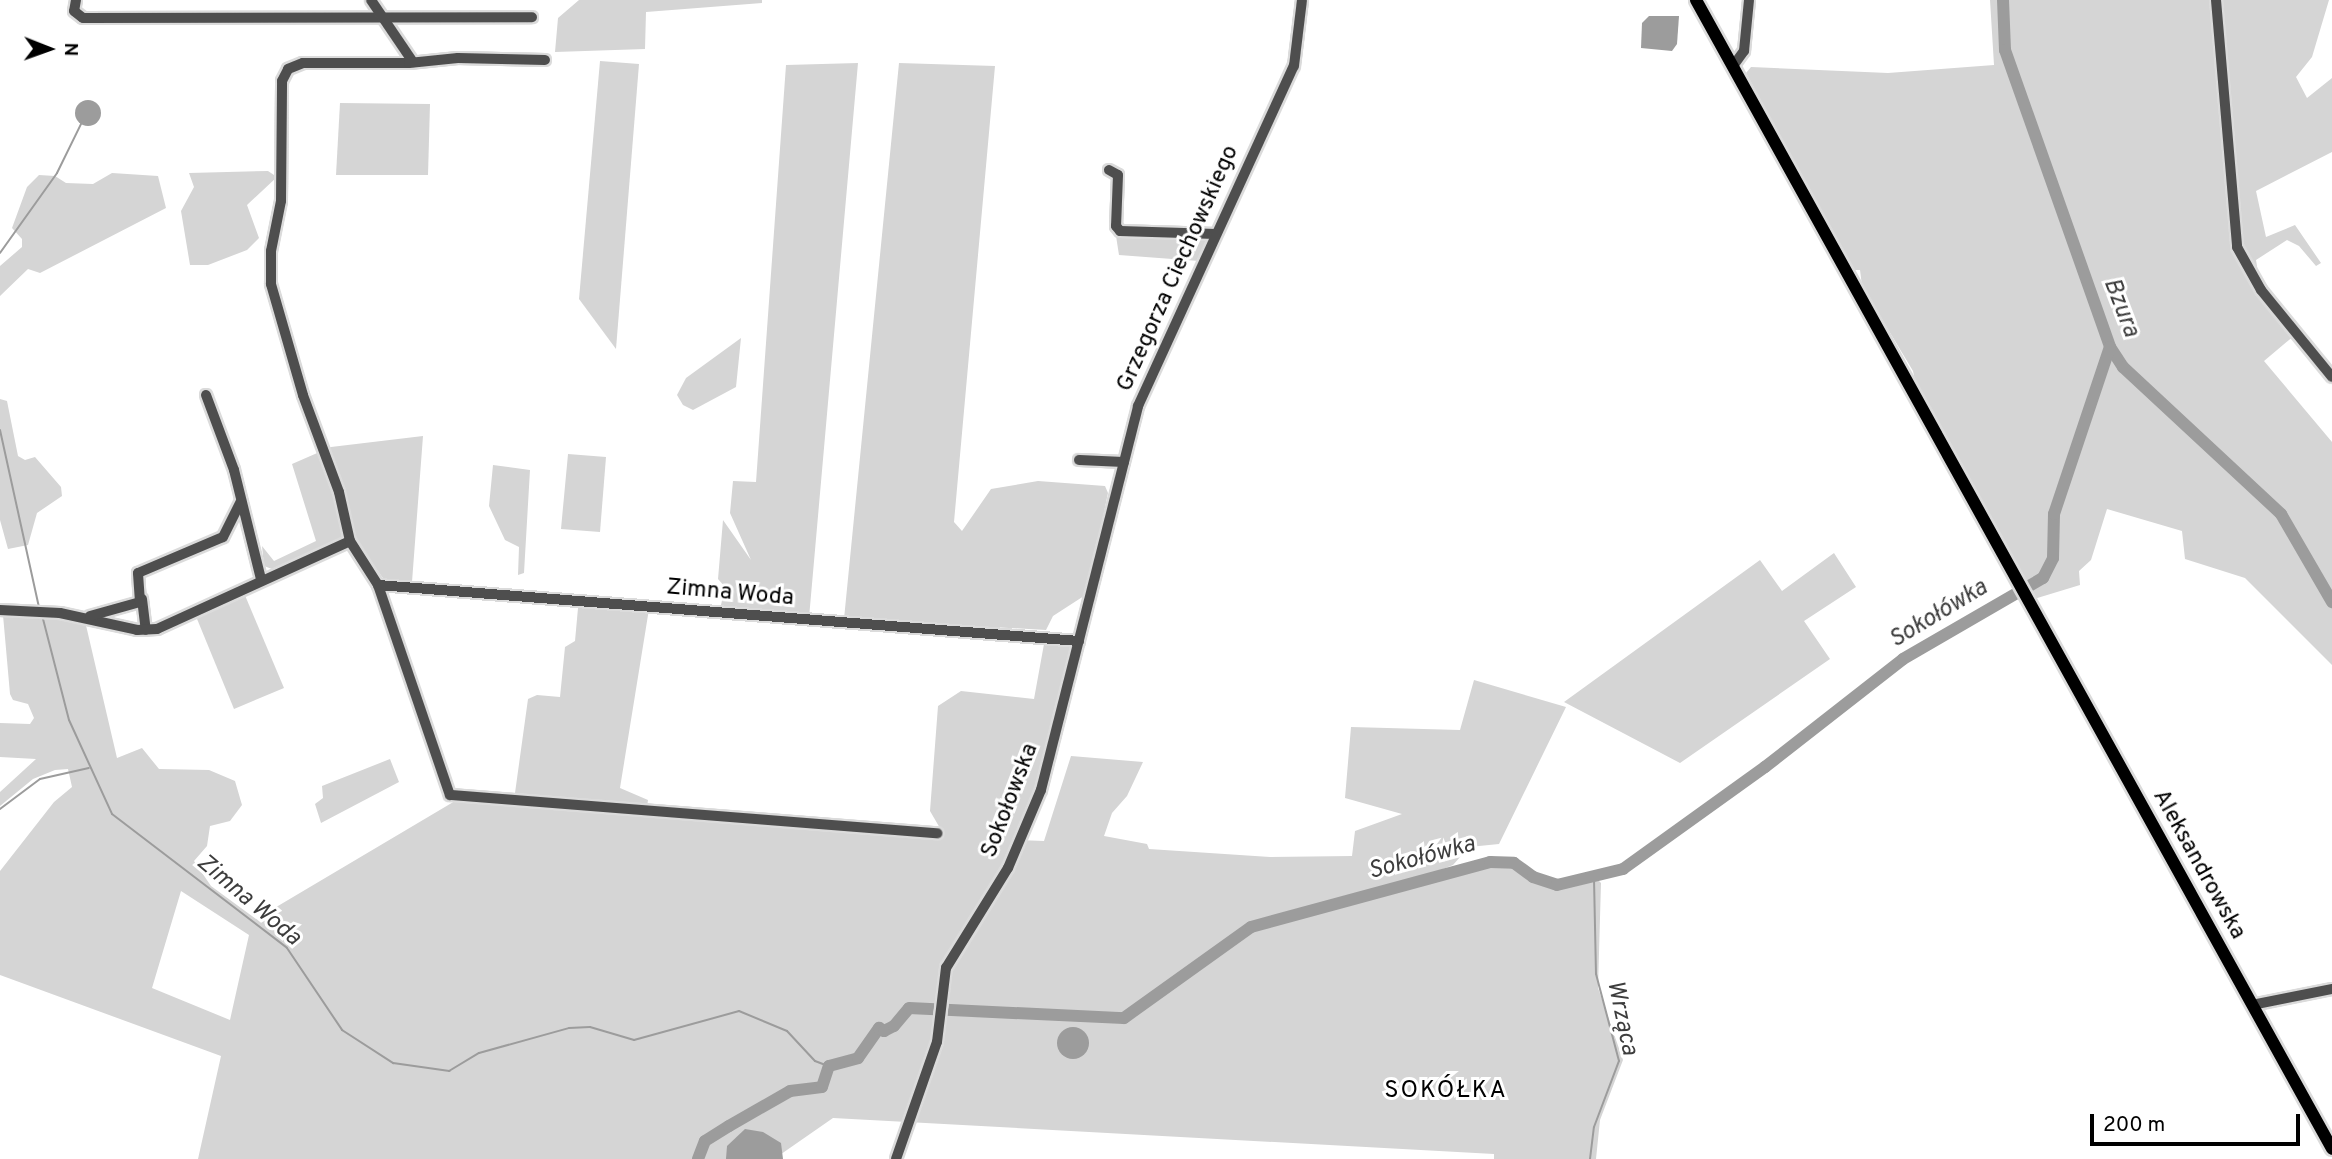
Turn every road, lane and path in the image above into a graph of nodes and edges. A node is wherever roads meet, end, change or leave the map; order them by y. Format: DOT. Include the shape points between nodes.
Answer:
graph roads {
  1 [pos="76,0"];
  2 [pos="371,0"];
  3 [pos="1302,0"];
  4 [pos="1696,0"];
  5 [pos="1749,0"];
  6 [pos="2216,0"];
  7 [pos="532,17"];
  8 [pos="384,18"];
  9 [pos="545,60"];
  10 [pos="413,62"];
  11 [pos="1737,63"];
  12 [pos="1109,170"];
  13 [pos="1216,234"];
  14 [pos="2332,377"];
  15 [pos="206,395"];
  16 [pos="1079,460"];
  17 [pos="1124,462"];
  18 [pos="241,501"];
  19 [pos="350,541"];
  20 [pos="261,579"];
  21 [pos="378,585"];
  22 [pos="142,598"];
  23 [pos="0,610"];
  24 [pos="84,617"];
  25 [pos="146,630"];
  26 [pos="1079,640"];
  27 [pos="939,833"];
  28 [pos="2332,989"];
  29 [pos="2252,1005"];
  30 [pos="2332,1149"];
  31 [pos="896,1159"];
  1 -- 8 [label="street" via="78,16"];
  2 -- 8 [label="street"];
  3 -- 13 [label="street, Grzegorza Ciechowskiego" via="1294,66"];
  4 -- 11 [label="main road, Aleksandrowska"];
  5 -- 11 [label="street"];
  6 -- 14 [label="street" via="2237,247 2261,290"];
  7 -- 8 [label="street"];
  8 -- 10 [label="street"];
  9 -- 10 [label="street"];
  10 -- 19 [label="street" via="295,64 285,75 280,92 282,185 271,251 271,284 303,395 339,492"];
  11 -- 29 [label="main road, Aleksandrowska"];
  12 -- 13 [label="street" via="1118,175 1116,226 1121,231"];
  13 -- 17 [label="street, Grzegorza Ciechowskiego" via="1144,390"];
  15 -- 18 [label="street"];
  16 -- 17 [label="street"];
  17 -- 26 [label="street, Grzegorza Ciechowskiego"];
  18 -- 20 [label="street"];
  18 -- 22 [label="street" via="223,537 138,573"];
  19 -- 20 [label="street"];
  19 -- 21 [label="street"];
  20 -- 25 [label="street" via="169,624"];
  21 -- 26 [label="street, Zimna Woda"];
  21 -- 27 [label="street" via="450,795"];
  22 -- 24 [label="street" via="137,605"];
  22 -- 25 [label="street"];
  23 -- 24 [label="street"];
  24 -- 25 [label="street"];
  26 -- 31 [label="street, Sokołowska" via="1036,802 1008,868 946,968 935,1049"];
  28 -- 29 [label="street"];
  29 -- 30 [label="main road, Aleksandrowska"];
}
